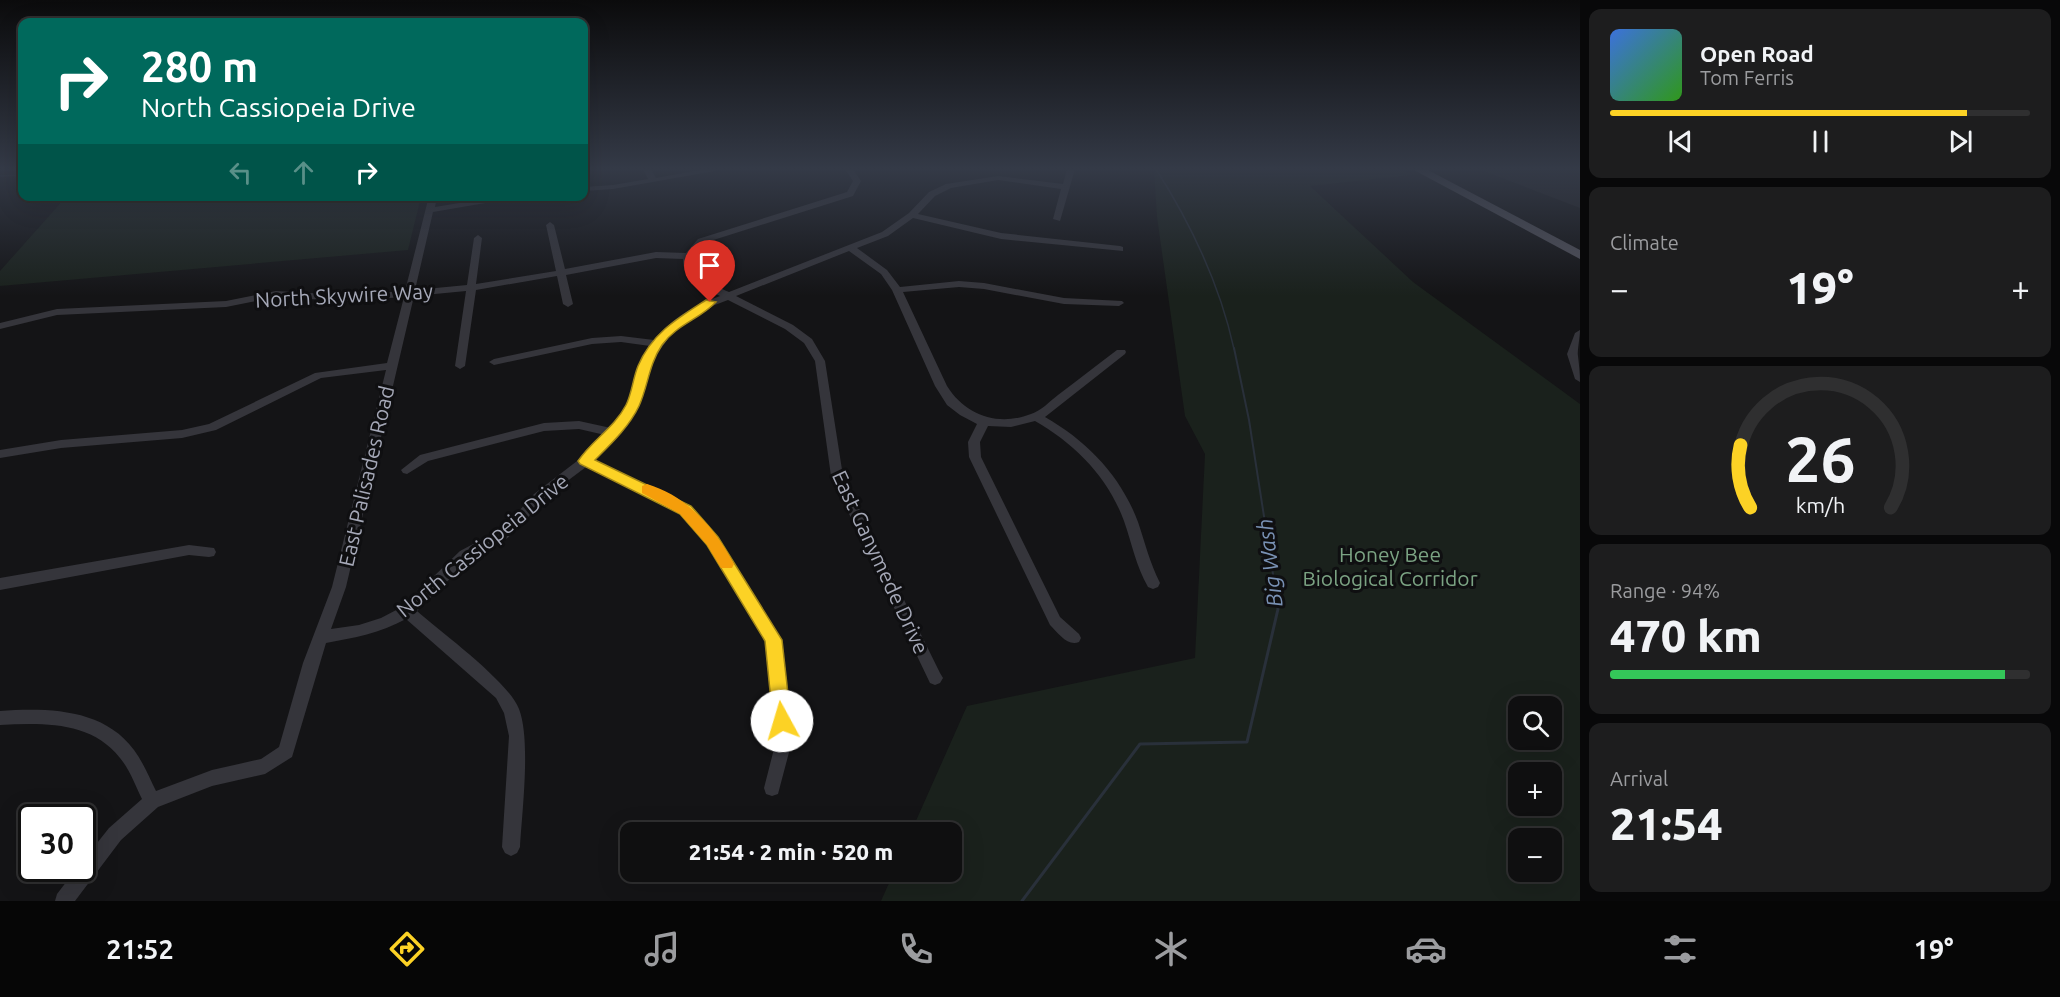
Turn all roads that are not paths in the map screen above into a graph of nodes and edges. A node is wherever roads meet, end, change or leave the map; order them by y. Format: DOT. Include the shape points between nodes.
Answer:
graph roads {
  1 [pos="430,211"];
  2 [pos="794,211"];
  3 [pos="916,211"];
  4 [pos="1059,211"];
  5 [pos="1501,211"];
  6 [pos="1518,211"];
  7 [pos="912,215"];
  8 [pos="1057,219"];
  9 [pos="550,225"];
  10 [pos="478,238"];
  11 [pos="1580,243"];
  12 [pos="850,248"];
  13 [pos="1120,249"];
  14 [pos="1580,255"];
  15 [pos="688,256"];
  16 [pos="560,273"];
  17 [pos="471,287"];
  18 [pos="897,290"];
  19 [pos="408,294"];
  20 [pos="725,295"];
  21 [pos="1119,303"];
  22 [pos="568,304"];
  23 [pos="0,326"];
  24 [pos="1580,333"];
  25 [pos="657,344"];
  26 [pos="1121,352"];
  27 [pos="494,362"];
  28 [pos="392,366"];
  29 [pos="460,366"];
  30 [pos="1580,379"];
  31 [pos="1037,417"];
  32 [pos="984,422"];
  33 [pos="614,433"];
  34 [pos="0,454"];
  35 [pos="585,461"];
  36 [pos="407,470"];
  37 [pos="209,552"];
  38 [pos="1153,583"];
  39 [pos="0,584"];
  40 [pos="407,611"];
  41 [pos="322,637"];
  42 [pos="1074,638"];
  43 [pos="935,678"];
  44 [pos="0,718"];
  45 [pos="772,788"];
  46 [pos="152,801"];
  47 [pos="511,847"];
  48 [pos="64,901"];
  1 -- 19 [label="street, East Palisades Road"];
  2 -- 15 [label="street" via="701,241"];
  3 -- 7 [label="street, North Cassiopeia Drive"];
  4 -- 8 [label="street"];
  5 -- 14 [label="main road"];
  6 -- 11 [label="main road"];
  7 -- 12 [label="street, North Cassiopeia Drive" via="885,234"];
  7 -- 13 [label="street" via="1001,236"];
  9 -- 16 [label="street"];
  10 -- 17 [label="street"];
  12 -- 18 [label="street" via="884,272"];
  12 -- 20 [label="street, North Cassiopeia Drive"];
  15 -- 16 [label="street, North Skywire Way" via="656,255"];
  15 -- 20 [label="street, East Ganymede Drive" via="688,269 697,280"];
  16 -- 17 [label="street, North Skywire Way"];
  16 -- 22 [label="street"];
  17 -- 19 [label="street, North Skywire Way"];
  17 -- 29 [label="street"];
  18 -- 21 [label="street" via="958,284 1064,300"];
  18 -- 32 [label="street" via="946,394 964,412"];
  19 -- 23 [label="street, North Skywire Way" via="343,298 276,294 225,304 57,312"];
  19 -- 28 [label="street, East Palisades Road"];
  20 -- 25 [label="street, North Cassiopeia Drive" via="695,309 671,327"];
  20 -- 43 [label="street, East Ganymede Drive" via="789,327 808,341 820,361 837,476"];
  24 -- 30 [label="street" via="1572,354"];
  25 -- 27 [label="street" via="621,339 592,341"];
  25 -- 33 [label="street, North Cassiopeia Drive" via="644,365 633,405"];
  26 -- 31 [label="street"];
  28 -- 34 [label="street" via="319,375 212,426 182,434 61,444"];
  28 -- 41 [label="street, East Palisades Road" via="339,587"];
  31 -- 32 [label="street" via="1011,423"];
  31 -- 38 [label="street" via="1059,428 1100,468 1123,505 1143,567"];
  32 -- 42 [label="street" via="974,442 975,457 1055,621"];
  33 -- 35 [label="street, North Cassiopeia Drive"];
  33 -- 36 [label="street" via="579,425 544,427 424,458"];
  35 -- 40 [label="street, North Cassiopeia Drive" via="538,497 499,537 465,555"];
  35 -- 45 [label="street" via="686,510 712,541 774,640 784,741"];
  37 -- 39 [label="street" via="189,550"];
  40 -- 41 [label="street, North Cassiopeia Drive" via="385,623"];
  40 -- 47 [label="street" via="501,693 512,711 517,736"];
  41 -- 46 [label="street, East Palisades Road" via="286,752 265,766 212,778"];
  44 -- 46 [label="street" via="42,715 90,724 123,748"];
  46 -- 48 [label="street" via="115,834"];
}
